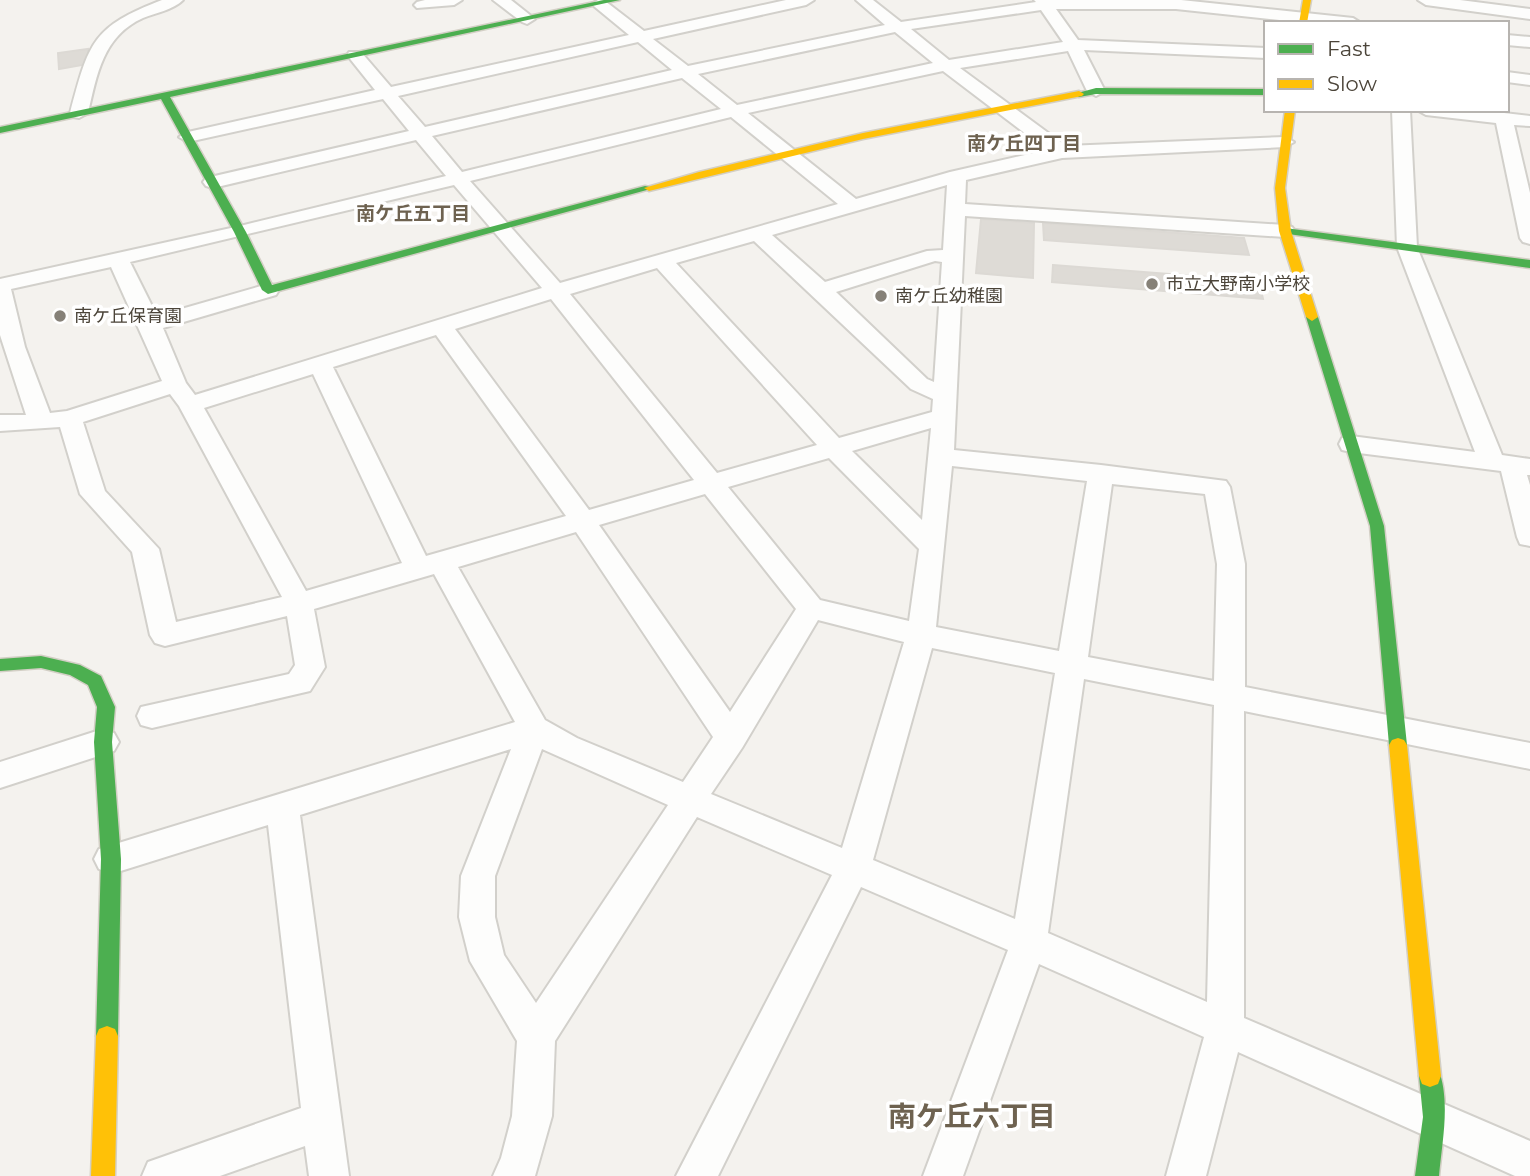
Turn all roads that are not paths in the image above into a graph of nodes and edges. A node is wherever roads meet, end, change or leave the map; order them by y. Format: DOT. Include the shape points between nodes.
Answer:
graph roads {
  1 [pos="175,0"];
  2 [pos="453,0"];
  3 [pos="501,0"];
  4 [pos="806,0"];
  5 [pos="864,0"];
  6 [pos="1307,0"];
  7 [pos="1426,0"];
  8 [pos="608,2"];
  9 [pos="1044,2"];
  10 [pos="1175,2"];
  11 [pos="422,5"];
  12 [pos="1530,14"];
  13 [pos="527,19"];
  14 [pos="1303,20"];
  15 [pos="896,27"];
  16 [pos="639,35"];
  17 [pos="1509,40"];
  18 [pos="1530,42"];
  19 [pos="1073,45"];
  20 [pos="1264,52"];
  21 [pos="355,55"];
  22 [pos="946,65"];
  23 [pos="685,72"];
  24 [pos="1509,77"];
  25 [pos="1530,80"];
  26 [pos="1096,91"];
  27 [pos="386,92"];
  28 [pos="1264,92"];
  29 [pos="164,95"];
  30 [pos="999,107"];
  31 [pos="734,111"];
  32 [pos="1290,112"];
  33 [pos="1401,112"];
  34 [pos="1446,112"];
  35 [pos="79,113"];
  36 [pos="1504,118"];
  37 [pos="1530,121"];
  38 [pos="0,130"];
  39 [pos="421,134"];
  40 [pos="188,137"];
  41 [pos="1285,142"];
  42 [pos="785,152"];
  43 [pos="1062,152"];
  44 [pos="957,176"];
  45 [pos="458,179"];
  46 [pos="212,182"];
  47 [pos="853,206"];
  48 [pos="956,209"];
  49 [pos="500,229"];
  50 [pos="240,232"];
  51 [pos="1285,232"];
  52 [pos="757,233"];
  53 [pos="1530,238"];
  54 [pos="1407,247"];
  55 [pos="953,257"];
  56 [pos="118,259"];
  57 [pos="662,261"];
  58 [pos="1530,264"];
  59 [pos="0,287"];
  60 [pos="268,290"];
  61 [pos="821,290"];
  62 [pos="556,292"];
  63 [pos="150,325"];
  64 [pos="441,326"];
  65 [pos="7,348"];
  66 [pos="320,365"];
  67 [pos="183,395"];
  68 [pos="944,406"];
  69 [pos="70,418"];
  70 [pos="41,422"];
  71 [pos="0,423"];
  72 [pos="1351,444"];
  73 [pos="833,447"];
  74 [pos="941,457"];
  75 [pos="1511,464"];
  76 [pos="1101,473"];
  77 [pos="710,483"];
  78 [pos="582,520"];
  79 [pos="1530,537"];
  80 [pos="933,547"];
  81 [pos="429,565"];
  82 [pos="299,603"];
  83 [pos="810,608"];
  84 [pos="921,635"];
  85 [pos="0,665"];
  86 [pos="1072,665"];
  87 [pos="1231,697"];
  88 [pos="152,716"];
  89 [pos="534,729"];
  90 [pos="1397,730"];
  91 [pos="731,738"];
  92 [pos="103,742"];
  93 [pos="1530,756"];
  94 [pos="0,775"];
  95 [pos="689,799"];
  96 [pos="282,807"];
  97 [pos="111,859"];
  98 [pos="853,869"];
  99 [pos="1029,942"];
  100 [pos="1225,1028"];
  101 [pos="536,1037"];
  102 [pos="1434,1118"];
  103 [pos="322,1120"];
  104 [pos="1530,1161"];
  105 [pos="103,1176"];
  106 [pos="162,1176"];
  107 [pos="329,1176"];
  108 [pos="513,1176"];
  109 [pos="696,1176"];
  110 [pos="943,1176"];
  111 [pos="1186,1176"];
  112 [pos="1427,1176"];
  1 -- 35 [label="street" via="119,25 106,40 94,55"];
  2 -- 11 [label="street"];
  3 -- 13 [label="street"];
  4 -- 16 [label="street"];
  5 -- 15 [label="street"];
  6 -- 14 [label="street"];
  7 -- 12 [label="street"];
  8 -- 13 [label="street"];
  8 -- 16 [label="street"];
  9 -- 10 [label="street"];
  9 -- 15 [label="street"];
  9 -- 19 [label="street"];
  10 -- 14 [label="street"];
  13 -- 21 [label="street"];
  15 -- 22 [label="street"];
  15 -- 23 [label="street"];
  16 -- 23 [label="street"];
  16 -- 27 [label="street"];
  17 -- 18 [label="street"];
  19 -- 20 [label="street"];
  19 -- 22 [label="street"];
  19 -- 26 [label="street"];
  21 -- 27 [label="street"];
  21 -- 29 [label="street"];
  22 -- 30 [label="street"];
  22 -- 31 [label="street"];
  23 -- 31 [label="street"];
  23 -- 39 [label="street"];
  24 -- 25 [label="street"];
  26 -- 28 [label="street"];
  26 -- 30 [label="street"];
  27 -- 39 [label="street"];
  27 -- 40 [label="street"];
  29 -- 35 [label="street"];
  29 -- 40 [label="street"];
  30 -- 42 [label="street"];
  30 -- 43 [label="street"];
  31 -- 42 [label="street"];
  31 -- 45 [label="street"];
  32 -- 41 [label="street"];
  33 -- 54 [label="street"];
  34 -- 36 [label="street"];
  35 -- 38 [label="street"];
  36 -- 37 [label="street"];
  36 -- 53 [label="street"];
  39 -- 45 [label="street"];
  39 -- 46 [label="street"];
  40 -- 46 [label="street"];
  41 -- 43 [label="street"];
  41 -- 51 [label="street" via="1280,188"];
  42 -- 47 [label="street"];
  42 -- 49 [label="street"];
  43 -- 44 [label="street"];
  44 -- 47 [label="street"];
  44 -- 48 [label="street"];
  45 -- 49 [label="street"];
  45 -- 50 [label="street"];
  46 -- 50 [label="street"];
  47 -- 52 [label="street"];
  48 -- 51 [label="street"];
  48 -- 55 [label="street"];
  49 -- 60 [label="street"];
  49 -- 62 [label="street"];
  50 -- 56 [label="street"];
  50 -- 60 [label="street"];
  51 -- 54 [label="street"];
  51 -- 72 [label="street"];
  52 -- 57 [label="street"];
  52 -- 61 [label="street"];
  54 -- 58 [label="street"];
  54 -- 75 [label="street"];
  55 -- 61 [label="street" via="934,255"];
  55 -- 68 [label="street"];
  56 -- 59 [label="street"];
  56 -- 63 [label="street"];
  57 -- 62 [label="street"];
  57 -- 73 [label="street"];
  59 -- 65 [label="street"];
  60 -- 63 [label="street"];
  61 -- 68 [label="street"];
  62 -- 64 [label="street"];
  62 -- 77 [label="street"];
  63 -- 67 [label="street"];
  64 -- 66 [label="street"];
  64 -- 78 [label="street"];
  65 -- 70 [label="street"];
  66 -- 67 [label="street"];
  66 -- 81 [label="street"];
  67 -- 69 [label="street"];
  67 -- 82 [label="street"];
  68 -- 73 [label="street"];
  68 -- 74 [label="street"];
  69 -- 70 [label="street"];
  69 -- 82 [label="street" via="93,494 145,549 165,635"];
  70 -- 71 [label="street"];
  72 -- 75 [label="street"];
  72 -- 90 [label="street" via="1377,526"];
  73 -- 77 [label="street"];
  73 -- 80 [label="street"];
  74 -- 76 [label="street"];
  74 -- 80 [label="street"];
  75 -- 79 [label="street"];
  76 -- 86 [label="street"];
  76 -- 87 [label="street" via="1217,487 1231,564"];
  77 -- 78 [label="street"];
  77 -- 83 [label="street"];
  78 -- 81 [label="street"];
  78 -- 91 [label="street"];
  80 -- 84 [label="street"];
  81 -- 82 [label="street"];
  81 -- 89 [label="street"];
  82 -- 88 [label="street" via="310,667 299,683"];
  83 -- 84 [label="street"];
  83 -- 91 [label="street"];
  84 -- 86 [label="street"];
  84 -- 98 [label="street"];
  85 -- 92 [label="street" via="41,662 95,681 106,707"];
  86 -- 87 [label="street"];
  86 -- 99 [label="street"];
  87 -- 90 [label="street"];
  87 -- 100 [label="street"];
  89 -- 95 [label="street"];
  89 -- 96 [label="street"];
  89 -- 101 [label="street" via="478,876 477,917 488,961"];
  90 -- 93 [label="street"];
  90 -- 102 [label="street"];
  91 -- 95 [label="street"];
  92 -- 94 [label="street"];
  92 -- 97 [label="street"];
  95 -- 98 [label="street"];
  95 -- 101 [label="street"];
  96 -- 97 [label="street"];
  96 -- 103 [label="street"];
  97 -- 105 [label="street"];
  98 -- 99 [label="street"];
  98 -- 109 [label="street"];
  99 -- 100 [label="street"];
  99 -- 110 [label="street"];
  100 -- 102 [label="street"];
  100 -- 111 [label="street"];
  101 -- 108 [label="street" via="532,1116"];
  102 -- 104 [label="street"];
  102 -- 112 [label="street"];
  103 -- 106 [label="street"];
  103 -- 107 [label="street"];
}
